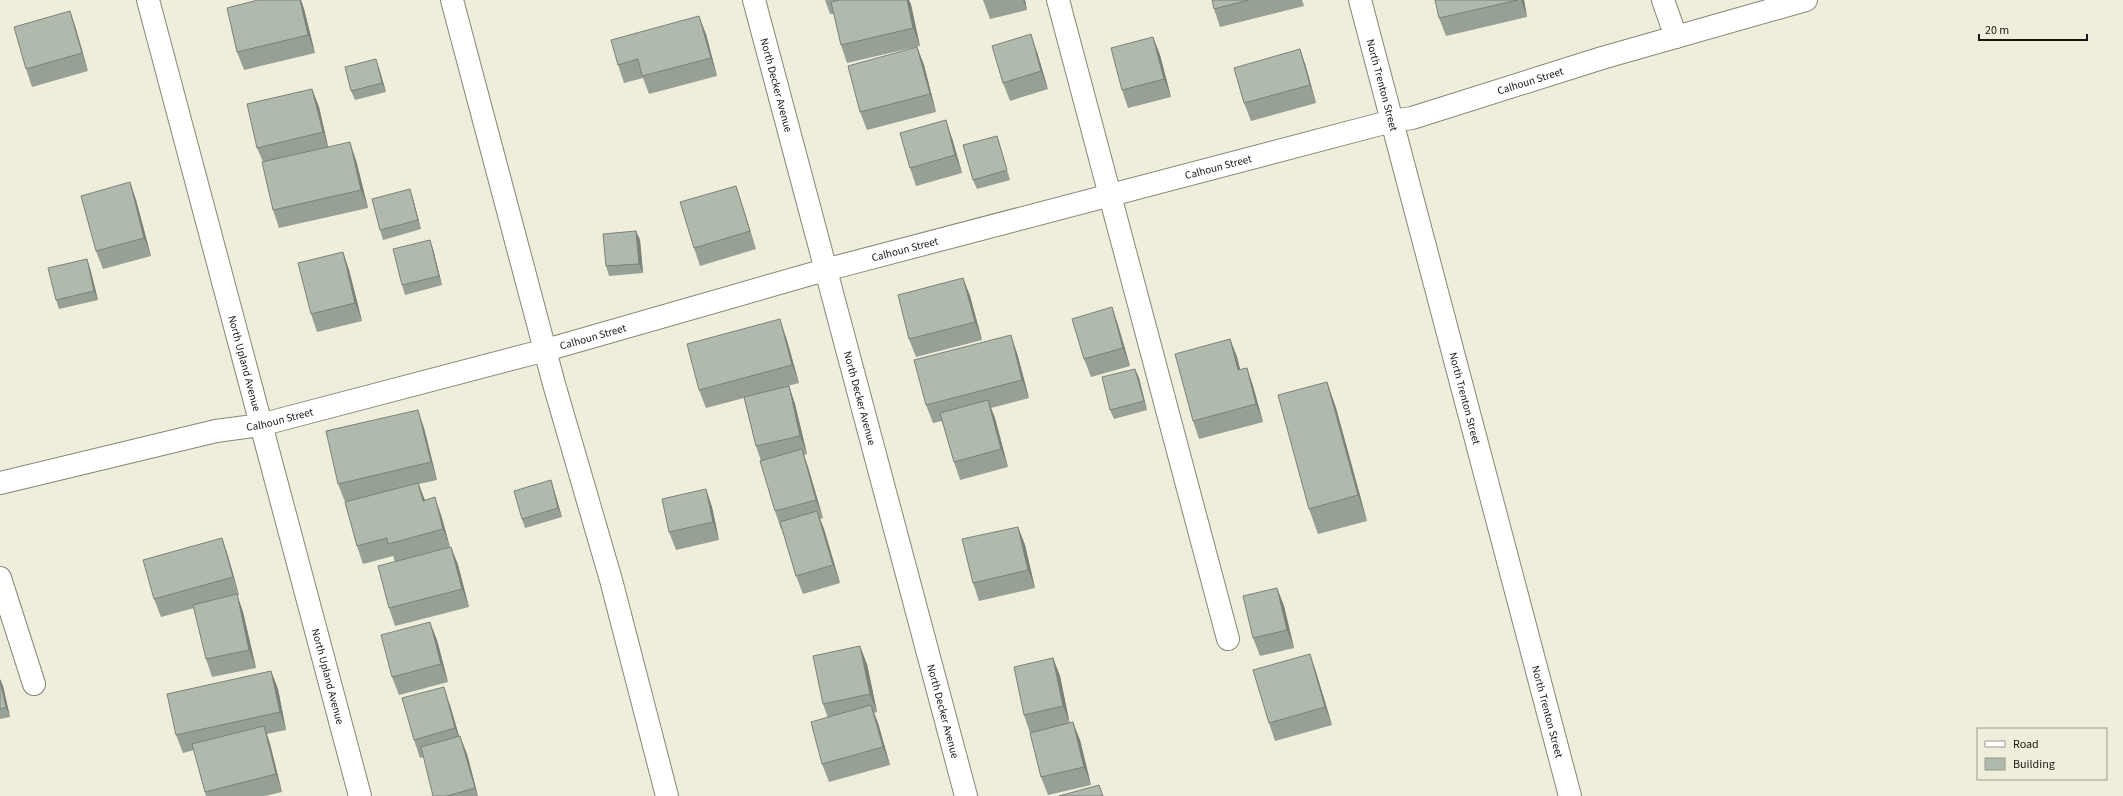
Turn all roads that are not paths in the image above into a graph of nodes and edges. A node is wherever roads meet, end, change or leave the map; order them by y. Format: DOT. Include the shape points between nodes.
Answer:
graph roads {
  1 [pos="148,0"];
  2 [pos="452,0"];
  3 [pos="754,0"];
  4 [pos="1058,0"];
  5 [pos="1360,0"];
  6 [pos="1663,0"];
  7 [pos="1806,0"];
  8 [pos="1676,37"];
  9 [pos="1392,121"];
  10 [pos="1110,196"];
  11 [pos="825,270"];
  12 [pos="546,350"];
  13 [pos="260,425"];
  14 [pos="0,483"];
  15 [pos="0,578"];
  16 [pos="1228,639"];
  17 [pos="34,684"];
  18 [pos="360,796"];
  19 [pos="667,796"];
  20 [pos="966,796"];
  21 [pos="1570,796"];
  1 -- 13 [label="street, North Upland Avenue"];
  2 -- 12 [label="street"];
  3 -- 11 [label="street, North Decker Avenue"];
  4 -- 10 [label="street"];
  5 -- 9 [label="street, North Trenton Street"];
  6 -- 8 [label="street"];
  7 -- 8 [label="street, Calhoun Street"];
  8 -- 9 [label="street, Calhoun Street" via="1412,118"];
  9 -- 10 [label="street, Calhoun Street"];
  9 -- 21 [label="street, North Trenton Street"];
  10 -- 11 [label="street, Calhoun Street"];
  10 -- 16 [label="street"];
  11 -- 12 [label="street, Calhoun Street"];
  11 -- 20 [label="street, North Decker Avenue"];
  12 -- 13 [label="street, Calhoun Street"];
  12 -- 19 [label="street" via="611,580"];
  13 -- 14 [label="street, Calhoun Street" via="216,431"];
  13 -- 18 [label="street, North Upland Avenue"];
  15 -- 17 [label="street"];
}
